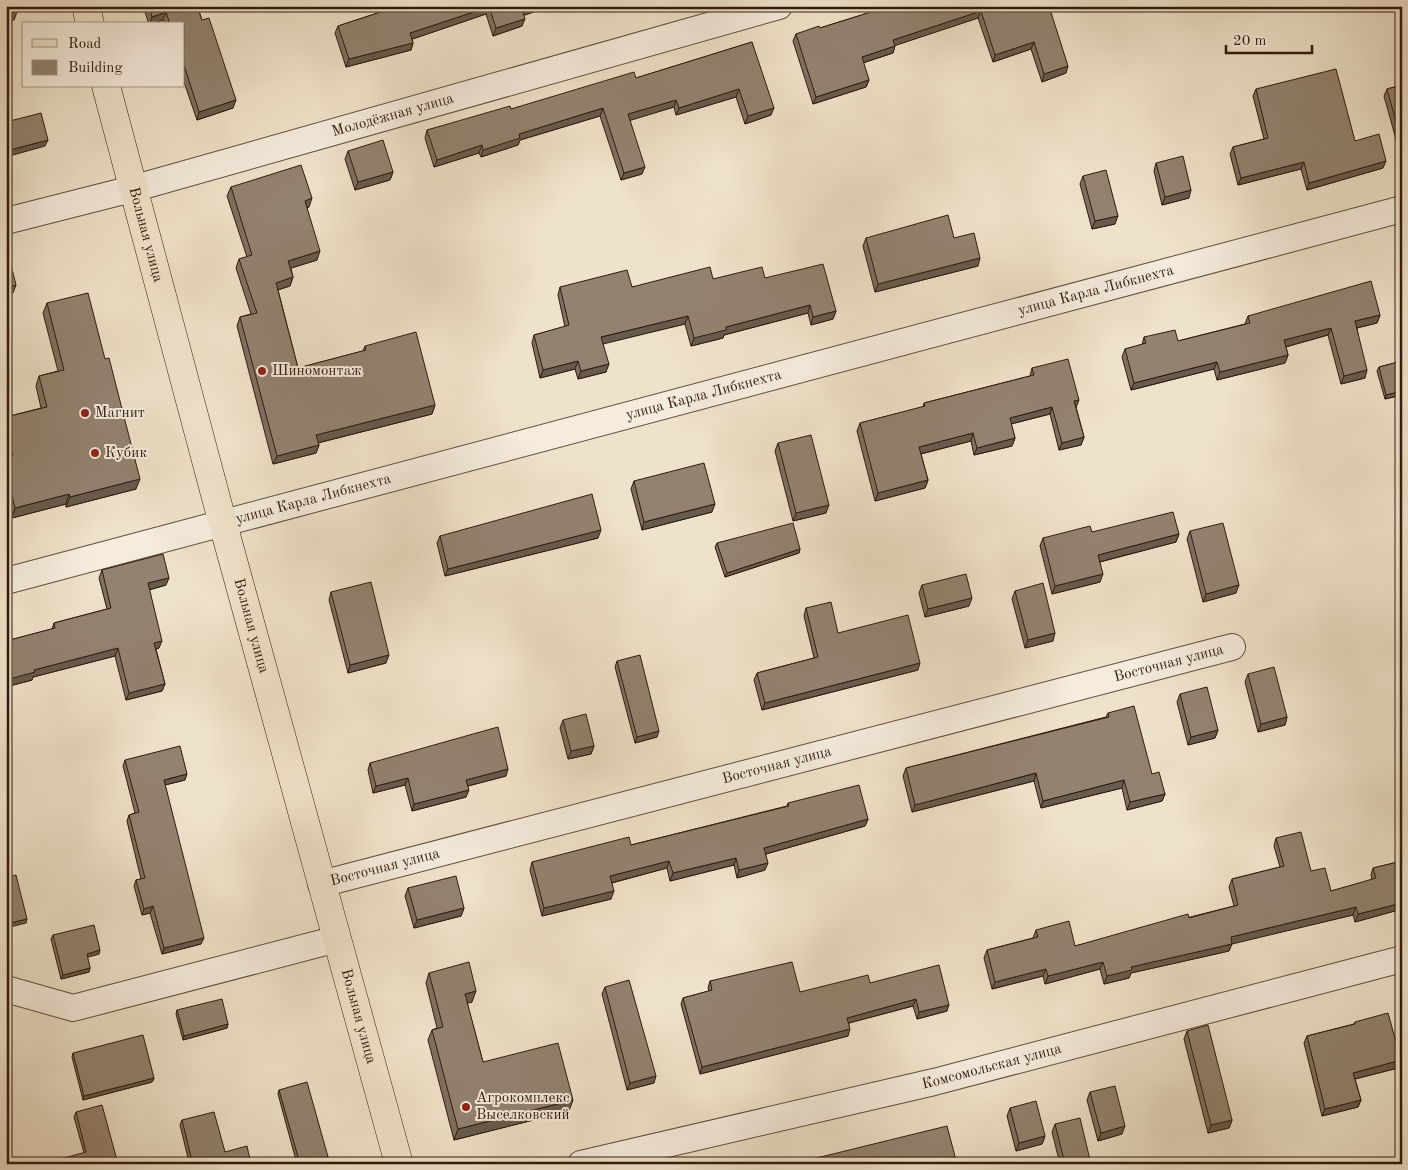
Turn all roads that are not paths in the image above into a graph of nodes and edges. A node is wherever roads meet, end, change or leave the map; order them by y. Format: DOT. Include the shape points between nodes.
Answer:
graph roads {
  1 [pos="86,6"];
  2 [pos="779,6"];
  3 [pos="90,22"];
  4 [pos="107,88"];
  5 [pos="132,188"];
  6 [pos="1402,209"];
  7 [pos="6,221"];
  8 [pos="223,524"];
  9 [pos="6,581"];
  10 [pos="1232,647"];
  11 [pos="322,884"];
  12 [pos="337,939"];
  13 [pos="1402,959"];
  14 [pos="6,988"];
  15 [pos="399,1164"];
  16 [pos="580,1164"];
  1 -- 3 [label="main road"];
  2 -- 5 [label="street, Молодёжная улица"];
  4 -- 5 [label="main road, Вольная улица"];
  5 -- 7 [label="street, Молодёжная улица"];
  5 -- 8 [label="main road, Вольная улица"];
  6 -- 8 [label="street, улица Карла Либкнехта"];
  8 -- 9 [label="street, улица Карла Либкнехта"];
  8 -- 11 [label="main road, Вольная улица"];
  10 -- 11 [label="street, Восточная улица"];
  11 -- 12 [label="main road, Вольная улица"];
  12 -- 14 [label="street" via="73,1008"];
  12 -- 15 [label="main road, Вольная улица"];
  13 -- 16 [label="street, Комсомольская улица" via="934,1082"];
}
